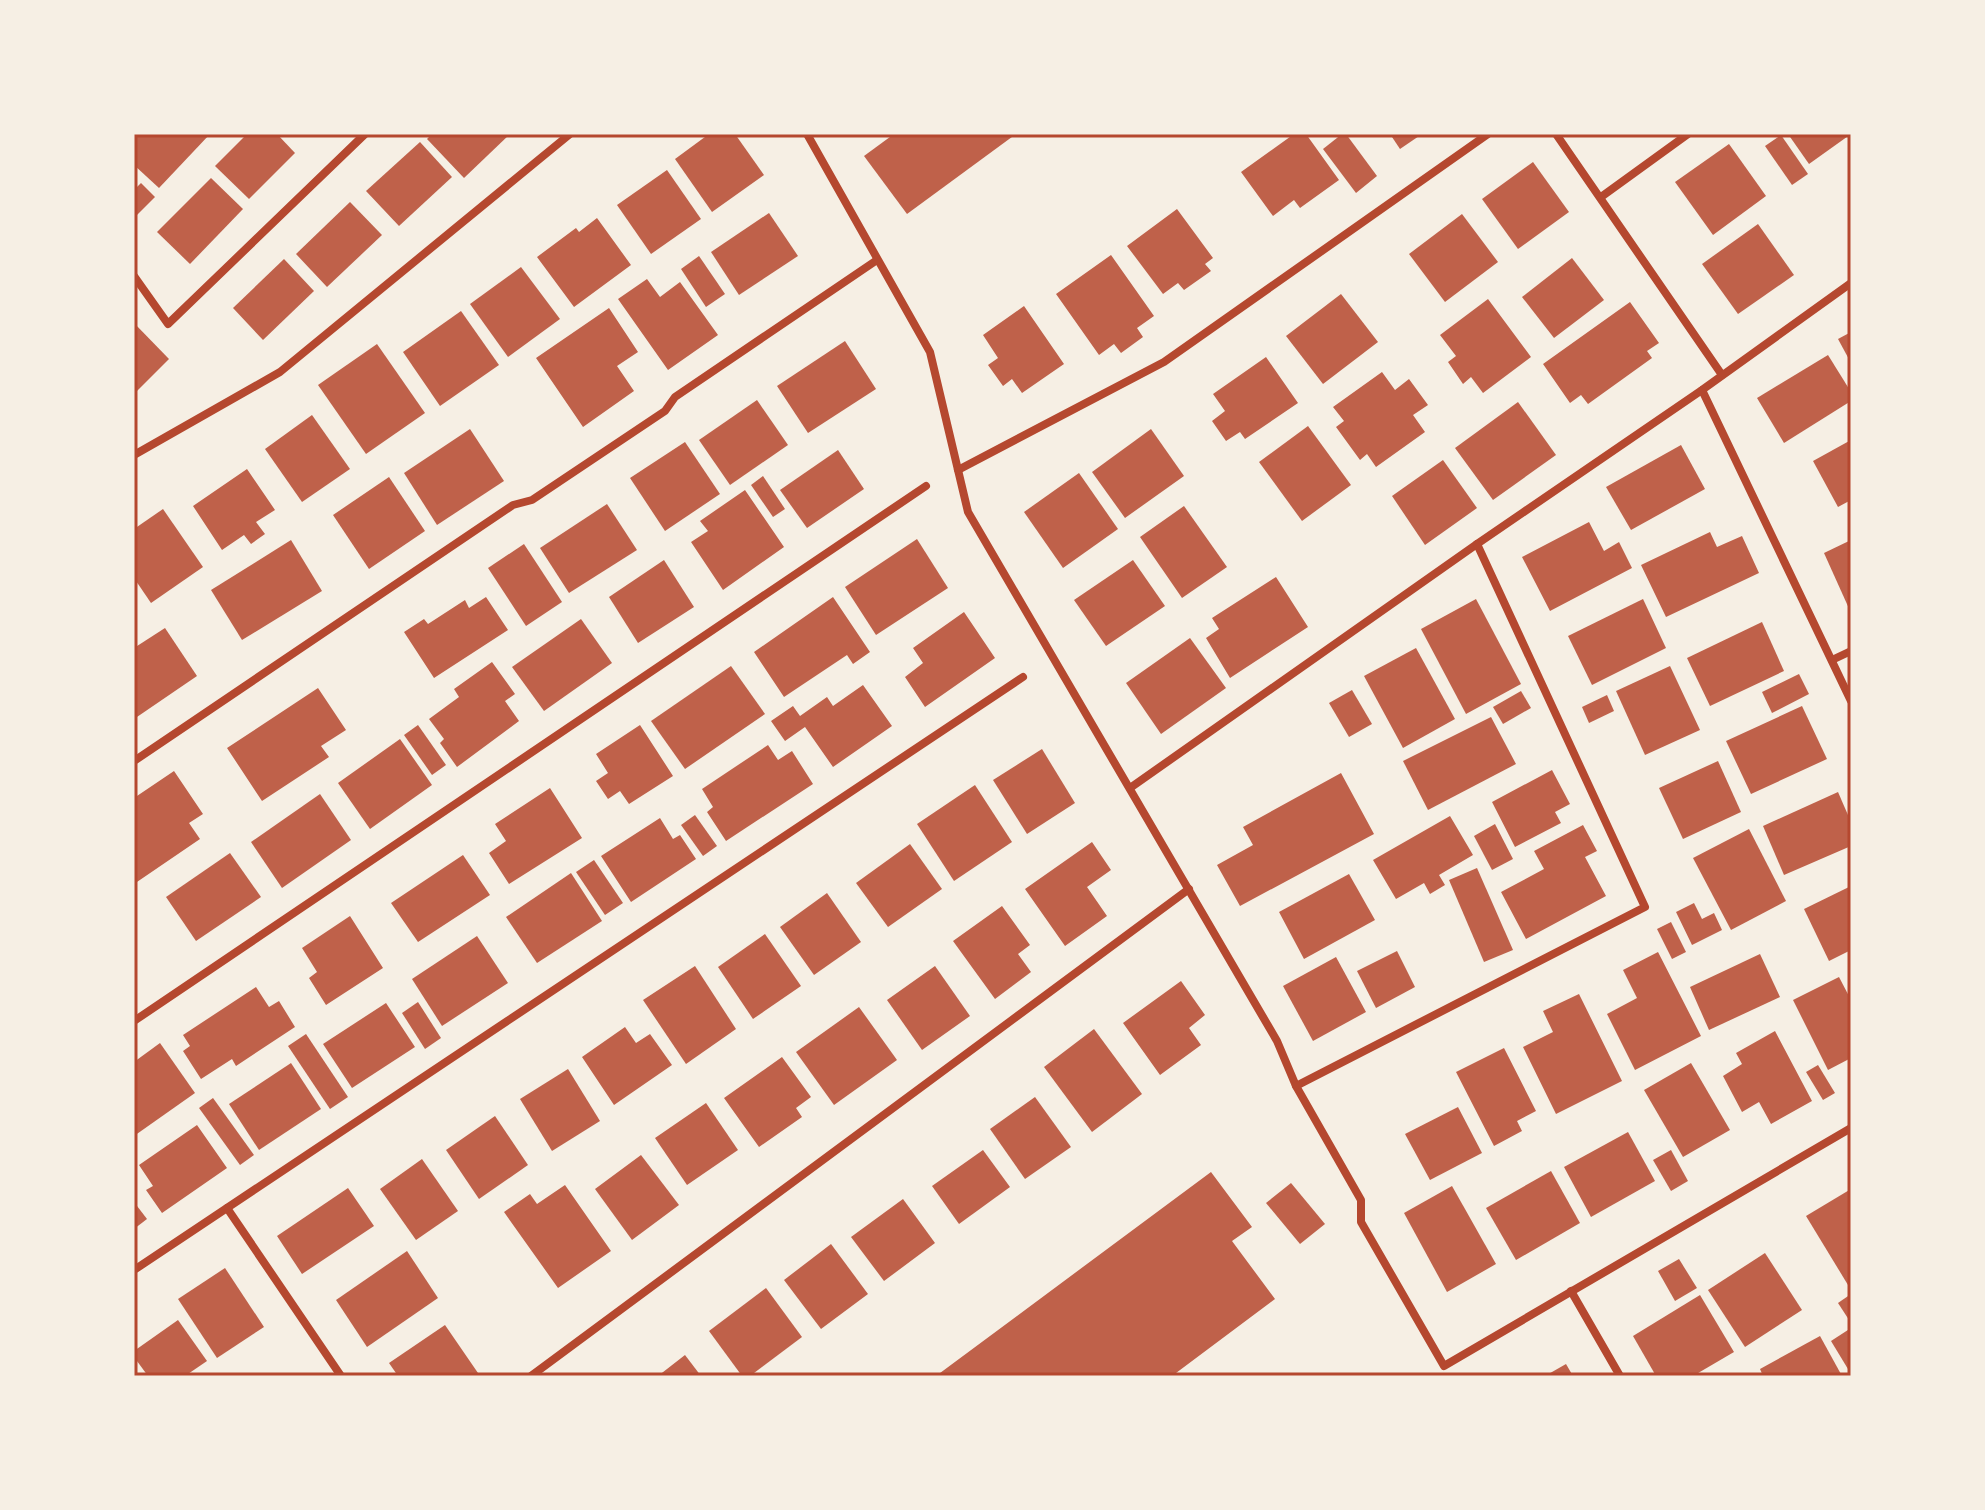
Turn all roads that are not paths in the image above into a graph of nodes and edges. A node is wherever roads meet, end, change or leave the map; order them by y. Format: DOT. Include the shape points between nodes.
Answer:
graph roads {
  1 [pos="365,134"];
  2 [pos="570,134"];
  3 [pos="807,134"];
  4 [pos="1488,134"];
  5 [pos="1556,134"];
  6 [pos="1688,134"];
  7 [pos="1601,197"];
  8 [pos="877,260"];
  9 [pos="134,276"];
  10 [pos="1851,283"];
  11 [pos="1722,375"];
  12 [pos="1702,390"];
  13 [pos="134,455"];
  14 [pos="958,470"];
  15 [pos="926,486"];
  16 [pos="1477,544"];
  17 [pos="1851,651"];
  18 [pos="1832,660"];
  19 [pos="1023,677"];
  20 [pos="1851,701"];
  21 [pos="134,761"];
  22 [pos="1130,788"];
  23 [pos="1189,889"];
  24 [pos="134,1021"];
  25 [pos="1296,1086"];
  26 [pos="1851,1128"];
  27 [pos="227,1208"];
  28 [pos="134,1270"];
  29 [pos="1571,1291"];
  30 [pos="341,1376"];
  31 [pos="531,1376"];
  32 [pos="1620,1376"];
  1 -- 9 [label="street" via="168,324"];
  2 -- 13 [label="street" via="280,372"];
  3 -- 8 [label="street"];
  4 -- 14 [label="street" via="1164,362"];
  5 -- 7 [label="street"];
  6 -- 7 [label="street"];
  7 -- 11 [label="street"];
  8 -- 14 [label="street" via="930,352"];
  8 -- 21 [label="street" via="675,397 665,411 532,500 513,505"];
  10 -- 11 [label="street"];
  11 -- 12 [label="street"];
  12 -- 16 [label="street"];
  12 -- 18 [label="street"];
  14 -- 22 [label="street" via="968,512"];
  15 -- 24 [label="street"];
  16 -- 22 [label="street"];
  16 -- 25 [label="street" via="1645,907"];
  17 -- 18 [label="street"];
  18 -- 20 [label="street"];
  19 -- 27 [label="street"];
  22 -- 23 [label="street"];
  23 -- 25 [label="street" via="1277,1041"];
  23 -- 31 [label="street"];
  25 -- 29 [label="street" via="1361,1200 1361,1222 1444,1366"];
  26 -- 29 [label="street"];
  27 -- 28 [label="street"];
  27 -- 30 [label="street"];
  29 -- 32 [label="street"];
}
